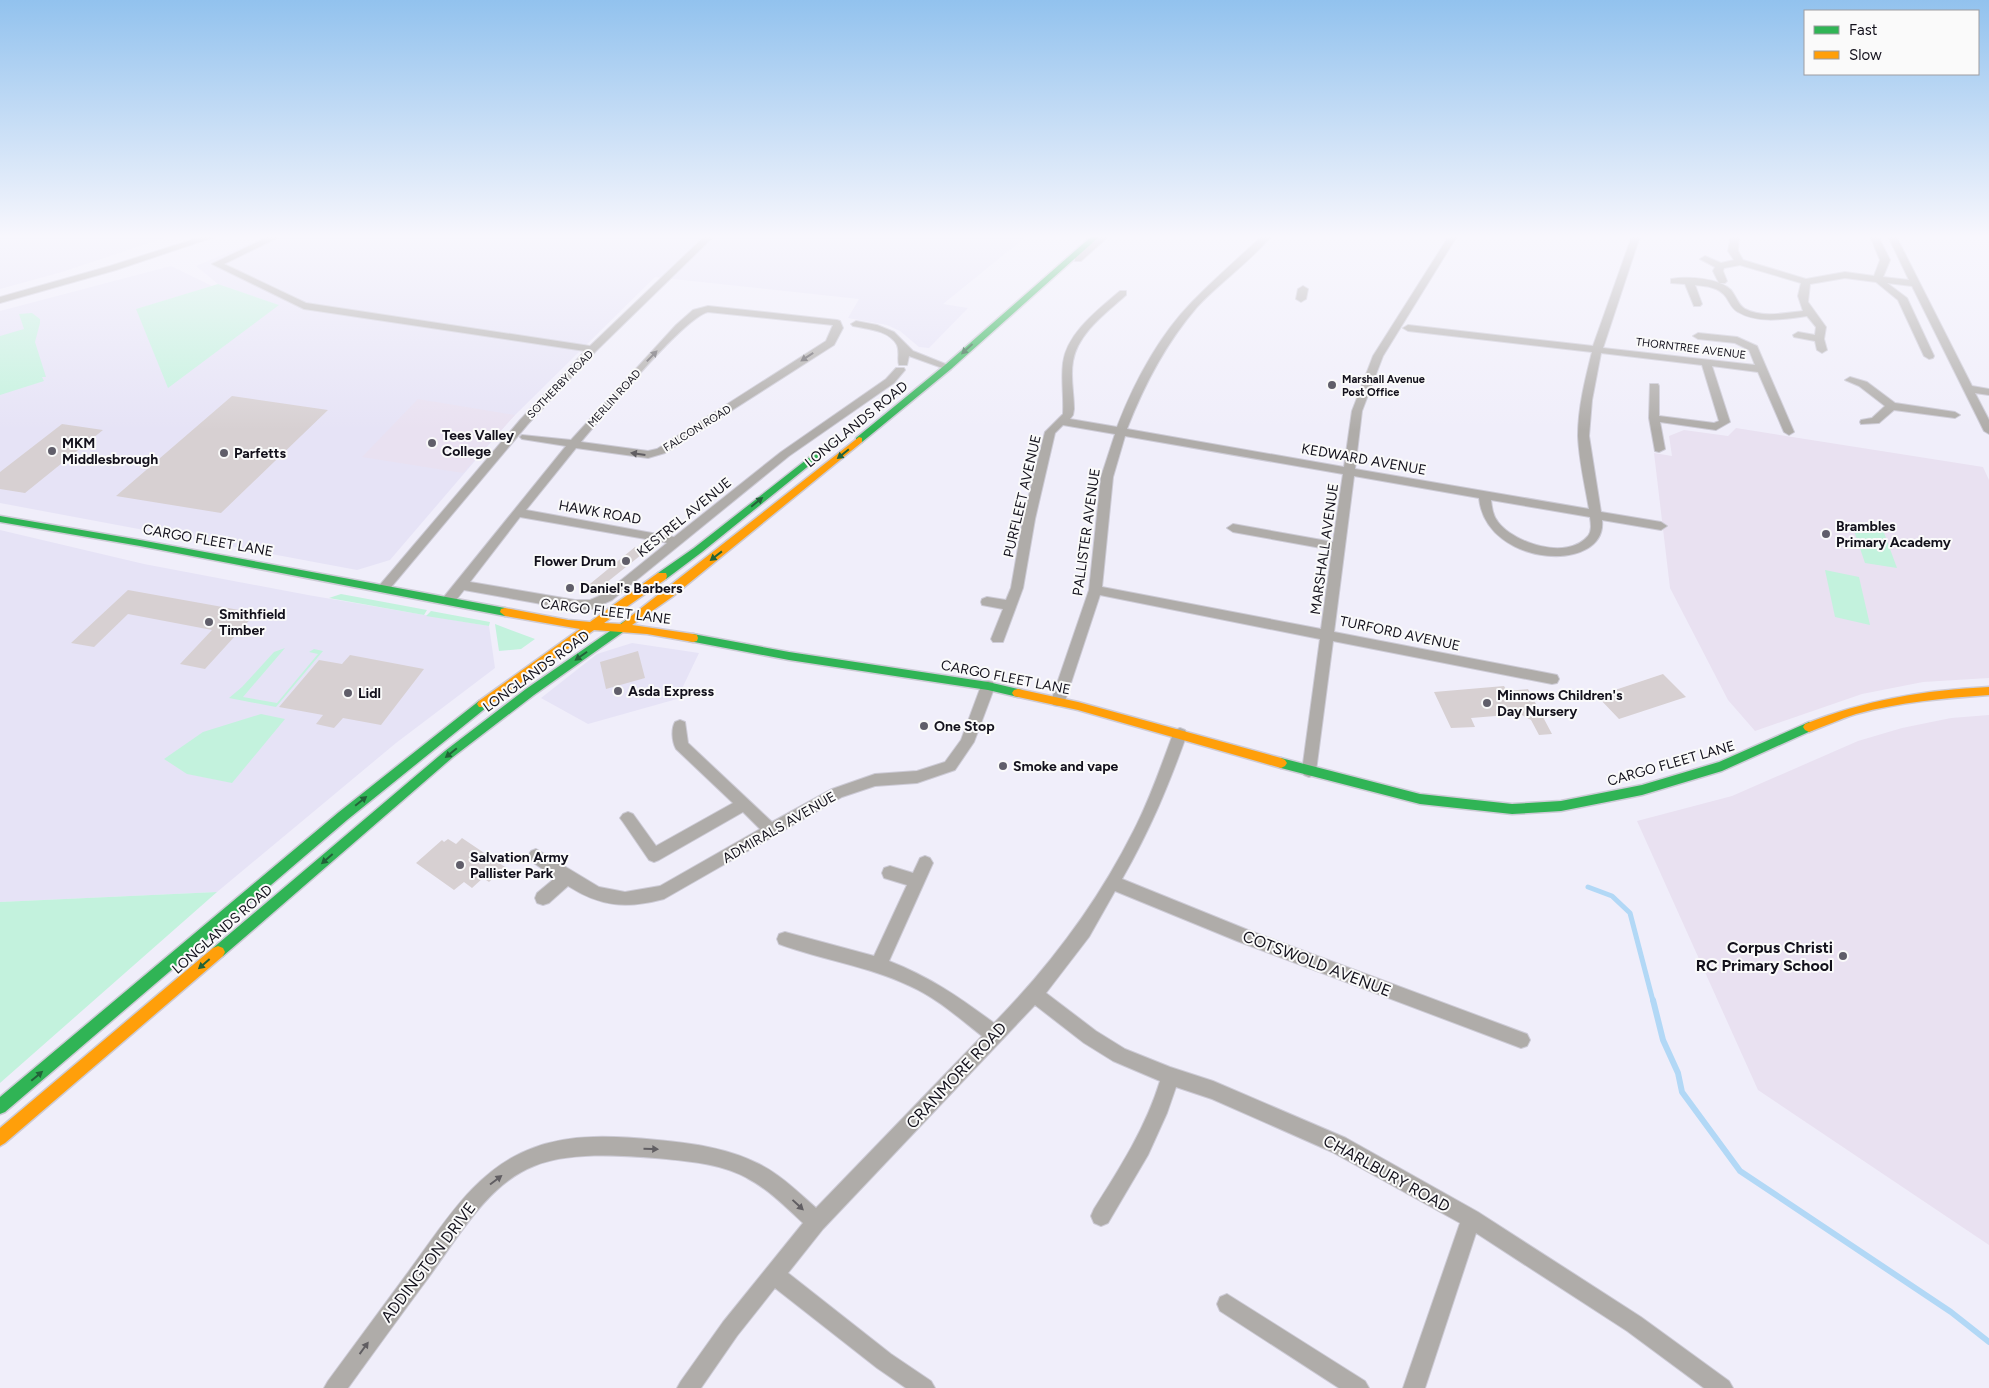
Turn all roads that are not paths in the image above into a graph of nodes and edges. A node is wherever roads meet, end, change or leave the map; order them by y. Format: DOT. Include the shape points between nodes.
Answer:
graph roads {
  1 [pos="293,301"];
  2 [pos="642,301"];
  3 [pos="1023,301"];
  4 [pos="1114,301"];
  5 [pos="1198,301"];
  6 [pos="1413,301"];
  7 [pos="1613,301"];
  8 [pos="1696,301"];
  9 [pos="1731,301"];
  10 [pos="1801,301"];
  11 [pos="1903,301"];
  12 [pos="1923,301"];
  13 [pos="1697,304"];
  14 [pos="1808,313"];
  15 [pos="837,323"];
  16 [pos="856,324"];
  17 [pos="1408,328"];
  18 [pos="1798,335"];
  19 [pos="1698,336"];
  20 [pos="1819,339"];
  21 [pos="904,348"];
  22 [pos="592,349"];
  23 [pos="1599,350"];
  24 [pos="1822,350"];
  25 [pos="1929,356"];
  26 [pos="1706,363"];
  27 [pos="948,367"];
  28 [pos="1762,369"];
  29 [pos="1850,380"];
  30 [pos="1654,386"];
  31 [pos="1968,388"];
  32 [pos="1989,392"];
  33 [pos="1892,406"];
  34 [pos="1955,415"];
  35 [pos="1654,418"];
  36 [pos="1061,421"];
  37 [pos="1865,422"];
  38 [pos="1989,431"];
  39 [pos="1121,432"];
  40 [pos="1788,432"];
  41 [pos="526,438"];
  42 [pos="836,439"];
  43 [pos="573,444"];
  44 [pos="1659,449"];
  45 [pos="1350,472"];
  46 [pos="1485,496"];
  47 [pos="518,513"];
  48 [pos="1596,514"];
  49 [pos="0,519"];
  50 [pos="1661,526"];
  51 [pos="1233,528"];
  52 [pos="677,542"];
  53 [pos="1339,547"];
  54 [pos="461,585"];
  55 [pos="383,588"];
  56 [pos="1096,590"];
  57 [pos="448,601"];
  58 [pos="987,602"];
  59 [pos="1010,605"];
  60 [pos="592,626"];
  61 [pos="620,628"];
  62 [pos="1328,634"];
  63 [pos="998,639"];
  64 [pos="1552,679"];
  65 [pos="988,686"];
  66 [pos="1989,691"];
  67 [pos="1058,701"];
  68 [pos="680,726"];
  69 [pos="1180,734"];
  70 [pos="1309,771"];
  71 [pos="744,805"];
  72 [pos="628,818"];
  73 [pos="771,831"];
  74 [pos="536,856"];
  75 [pos="925,863"];
  76 [pos="890,873"];
  77 [pos="567,877"];
  78 [pos="916,880"];
  79 [pos="1113,883"];
  80 [pos="544,898"];
  81 [pos="785,939"];
  82 [pos="879,964"];
  83 [pos="1034,994"];
  84 [pos="994,1034"];
  85 [pos="1521,1040"];
  86 [pos="1170,1076"];
  87 [pos="0,1107"];
  88 [pos="0,1138"];
  89 [pos="1101,1216"];
  90 [pos="1471,1220"];
  91 [pos="816,1222"];
  92 [pos="773,1274"];
  93 [pos="1227,1304"];
  94 [pos="335,1388"];
  95 [pos="688,1388"];
  96 [pos="924,1388"];
  97 [pos="1358,1388"];
  98 [pos="1414,1388"];
  99 [pos="1722,1388"];
  1 -- 22 [label="street" via="304,306"];
  2 -- 22 [label="street, SOTHERBY ROAD"];
  3 -- 27 [label="main road, LONGLANDS ROAD, one-way"];
  4 -- 36 [label="street, PURFLEET AVENUE" via="1079,337 1068,360 1068,416"];
  5 -- 39 [label="street, PALLISTER AVENUE" via="1152,362"];
  6 -- 45 [label="street, MARSHALL AVENUE" via="1378,356 1357,411"];
  7 -- 23 [label="street"];
  8 -- 13 [label="street"];
  9 -- 14 [label="street" via="1738,309 1756,316"];
  10 -- 14 [label="street"];
  11 -- 25 [label="street"];
  12 -- 31 [label="street"];
  14 -- 20 [label="street" via="1821,327"];
  15 -- 43 [label="street, FALCON ROAD, one-way" via="838,328 830,343 660,451 648,455"];
  43 -- 15 [label="street, MERLIN ROAD, one-way" via="644,365 701,310"];
  16 -- 21 [label="street" via="883,329"];
  17 -- 23 [label="street, THORNTREE AVENUE"];
  18 -- 20 [label="street"];
  19 -- 28 [label="street" via="1738,340 1746,344 1753,348"];
  20 -- 24 [label="street"];
  21 -- 27 [label="street"];
  21 -- 52 [label="street, KESTREL AVENUE" via="902,366 890,381 785,454"];
  22 -- 55 [label="street, SOTHERBY ROAD" via="512,435"];
  23 -- 26 [label="street, THORNTREE AVENUE"];
  23 -- 48 [label="street" via="1584,424"];
  26 -- 28 [label="street, THORNTREE AVENUE"];
  26 -- 35 [label="street" via="1725,422 1716,428"];
  27 -- 61 [label="main road, LONGLANDS ROAD, one-way" via="758,523"];
  28 -- 40 [label="street"];
  29 -- 33 [label="street" via="1864,384"];
  30 -- 35 [label="street"];
  31 -- 32 [label="street"];
  31 -- 38 [label="street"];
  33 -- 34 [label="street"];
  33 -- 37 [label="street" via="1875,421"];
  35 -- 44 [label="street"];
  36 -- 39 [label="street, KEDWARD AVENUE"];
  36 -- 59 [label="street, PURFLEET AVENUE" via="1050,432"];
  39 -- 45 [label="street, KEDWARD AVENUE"];
  39 -- 56 [label="street, PALLISTER AVENUE" via="1107,477"];
  41 -- 43 [label="street, FALCON ROAD"];
  60 -- 42 [label="main road, LONGLANDS ROAD, one-way" via="698,550"];
  43 -- 47 [label="street, MERLIN ROAD"];
  45 -- 46 [label="street, KEDWARD AVENUE"];
  45 -- 53 [label="street, MARSHALL AVENUE"];
  46 -- 48 [label="street, KEDWARD AVENUE"];
  46 -- 48 [label="street" via="1487,512 1494,526 1522,547 1544,552 1560,552 1592,538 1597,528"];
  47 -- 52 [label="street, HAWK ROAD"];
  47 -- 54 [label="street, MERLIN ROAD"];
  48 -- 50 [label="street, KEDWARD AVENUE"];
  49 -- 55 [label="main road, CARGO FLEET LANE"];
  51 -- 53 [label="street"];
  52 -- 54 [label="street, KESTREL AVENUE" via="608,598 592,604 575,605"];
  53 -- 62 [label="street, MARSHALL AVENUE"];
  54 -- 57 [label="street, MERLIN ROAD"];
  55 -- 57 [label="main road, CARGO FLEET LANE"];
  56 -- 62 [label="street, TURFORD AVENUE"];
  56 -- 67 [label="street, PALLISTER AVENUE"];
  57 -- 60 [label="main road, CARGO FLEET LANE"];
  58 -- 59 [label="street"];
  59 -- 63 [label="street, PURFLEET AVENUE"];
  60 -- 61 [label="main road, CARGO FLEET LANE"];
  87 -- 60 [label="main road, LONGLANDS ROAD, one-way" via="462,719"];
  61 -- 65 [label="main road, CARGO FLEET LANE"];
  61 -- 88 [label="main road, LONGLANDS ROAD, one-way" via="449,754"];
  62 -- 64 [label="street, TURFORD AVENUE"];
  62 -- 70 [label="street, MARSHALL AVENUE"];
  65 -- 67 [label="main road, CARGO FLEET LANE"];
  65 -- 73 [label="street, ADMIRALS AVENUE" via="967,742 950,766 916,777 875,780 837,793"];
  66 -- 70 [label="main road, CARGO FLEET LANE" via="1939,693 1883,702 1839,714 1722,766 1642,790 1561,806 1512,808 1420,799"];
  67 -- 69 [label="main road, CARGO FLEET LANE"];
  68 -- 71 [label="street" via="681,745"];
  69 -- 70 [label="main road, CARGO FLEET LANE"];
  69 -- 79 [label="street, CRANMORE ROAD" via="1158,794"];
  71 -- 72 [label="street" via="654,855"];
  71 -- 73 [label="street"];
  73 -- 77 [label="street, ADMIRALS AVENUE" via="664,892 642,899 609,898"];
  74 -- 77 [label="street, ADMIRALS AVENUE"];
  75 -- 78 [label="street"];
  76 -- 78 [label="street"];
  77 -- 80 [label="street"];
  78 -- 82 [label="street"];
  79 -- 83 [label="street, CRANMORE ROAD" via="1083,932"];
  79 -- 85 [label="street, COTSWOLD AVENUE" via="1243,936"];
  81 -- 82 [label="street"];
  82 -- 84 [label="street" via="940,994"];
  83 -- 84 [label="street, CRANMORE ROAD"];
  83 -- 86 [label="street, CHARLBURY ROAD" via="1119,1055"];
  84 -- 91 [label="street, CRANMORE ROAD"];
  86 -- 89 [label="street" via="1164,1100 1147,1135"];
  86 -- 90 [label="street, CHARLBURY ROAD" via="1213,1090 1340,1145"];
  90 -- 98 [label="street"];
  90 -- 99 [label="street, CHARLBURY ROAD" via="1634,1324"];
  91 -- 92 [label="street, CRANMORE ROAD"];
  94 -- 91 [label="street, ADDINGTON DRIVE, one-way" via="471,1203 489,1185 534,1156 560,1150 609,1147 711,1156 757,1173"];
  92 -- 95 [label="street, CRANMORE ROAD"];
  92 -- 96 [label="street" via="884,1361"];
  93 -- 97 [label="street"];
}
